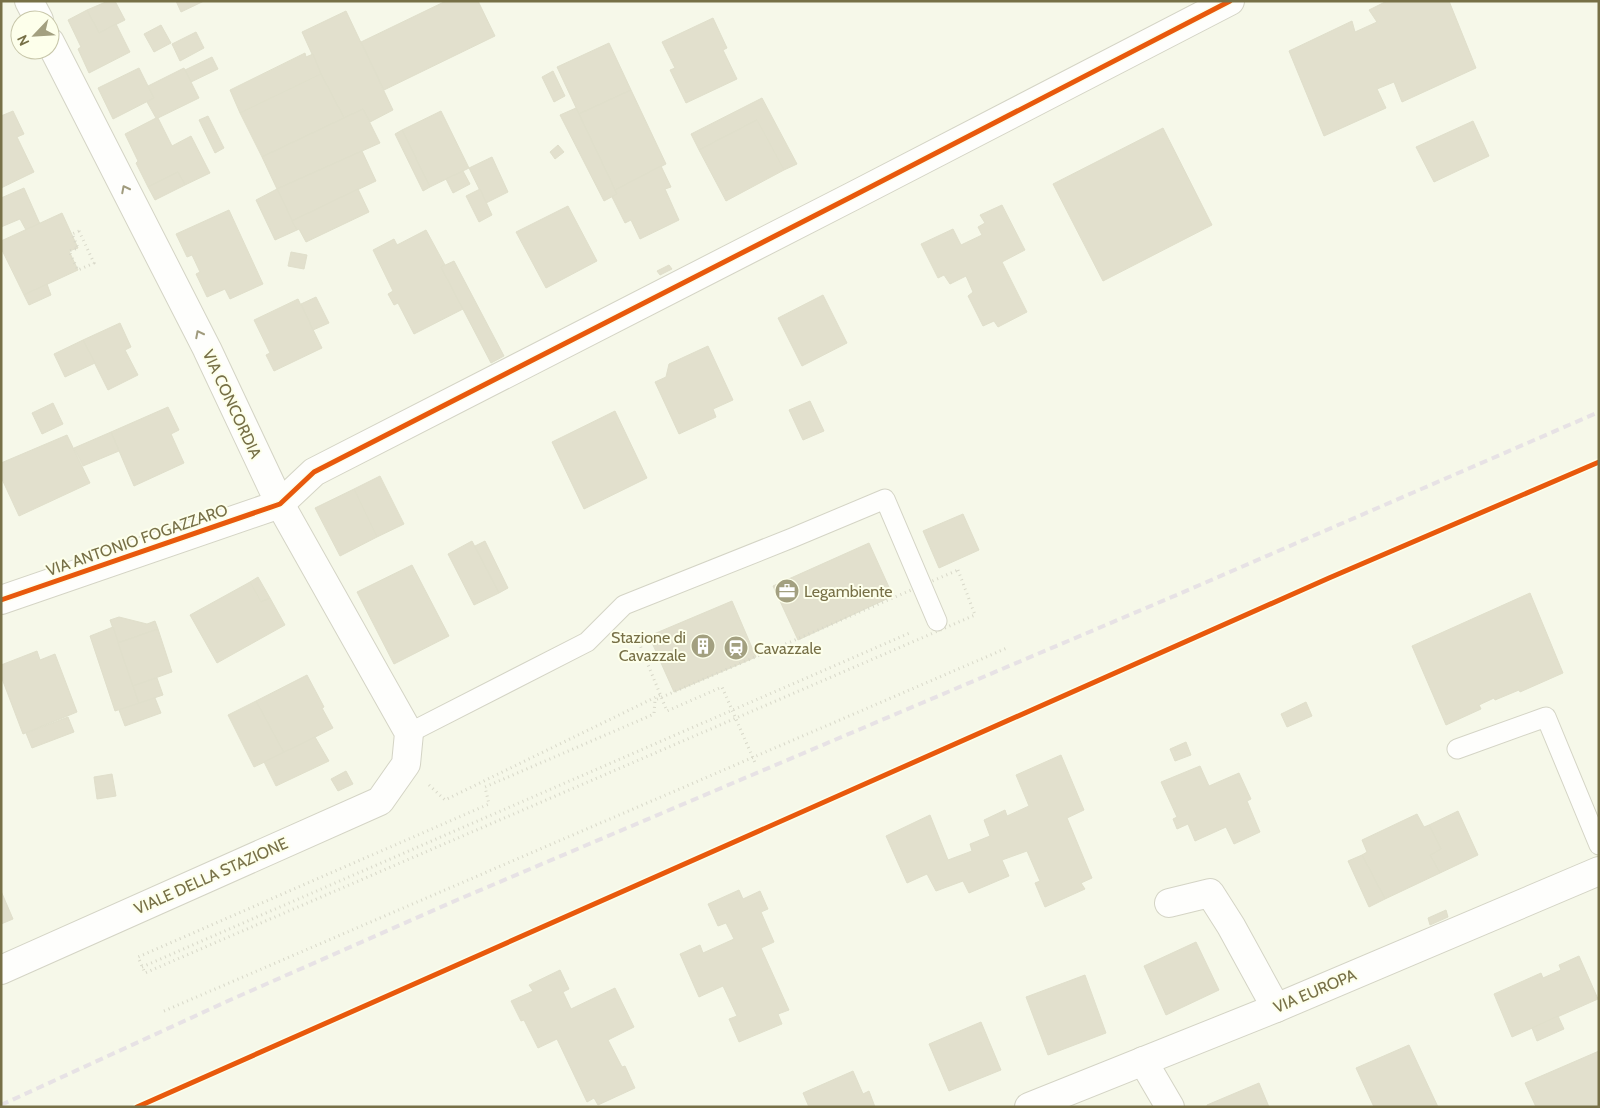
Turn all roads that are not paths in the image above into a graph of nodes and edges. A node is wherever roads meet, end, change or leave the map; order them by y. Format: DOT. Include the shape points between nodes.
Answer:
graph roads {
  1 [pos="1230,1"];
  2 [pos="59,60"];
  3 [pos="280,504"];
  4 [pos="1,600"];
  5 [pos="937,622"];
  6 [pos="408,733"];
  7 [pos="1457,749"];
  8 [pos="1599,845"];
  9 [pos="1599,871"];
  10 [pos="1169,903"];
  11 [pos="1,970"];
  12 [pos="1276,1008"];
  13 [pos="1143,1061"];
  14 [pos="1028,1107"];
  15 [pos="1170,1107"];
  1 -- 3 [label="street" via="314,472"];
  3 -- 2 [label="street, VIA CONCORDIA, one-way" via="206,349"];
  3 -- 4 [label="street, VIA ANTONIO FOGAZZARO"];
  3 -- 6 [label="street, VIA CONCORDIA"];
  5 -- 6 [label="lane" via="886,499 624,605 587,642"];
  6 -- 11 [label="street, VIALE DELLA STAZIONE" via="406,764 380,801"];
  7 -- 8 [label="lane" via="1546,717"];
  9 -- 12 [label="street, VIA EUROPA"];
  10 -- 12 [label="street" via="1210,893"];
  12 -- 13 [label="street, VIA EUROPA"];
  13 -- 14 [label="street, VIA EUROPA"];
  13 -- 15 [label="street"];
}
